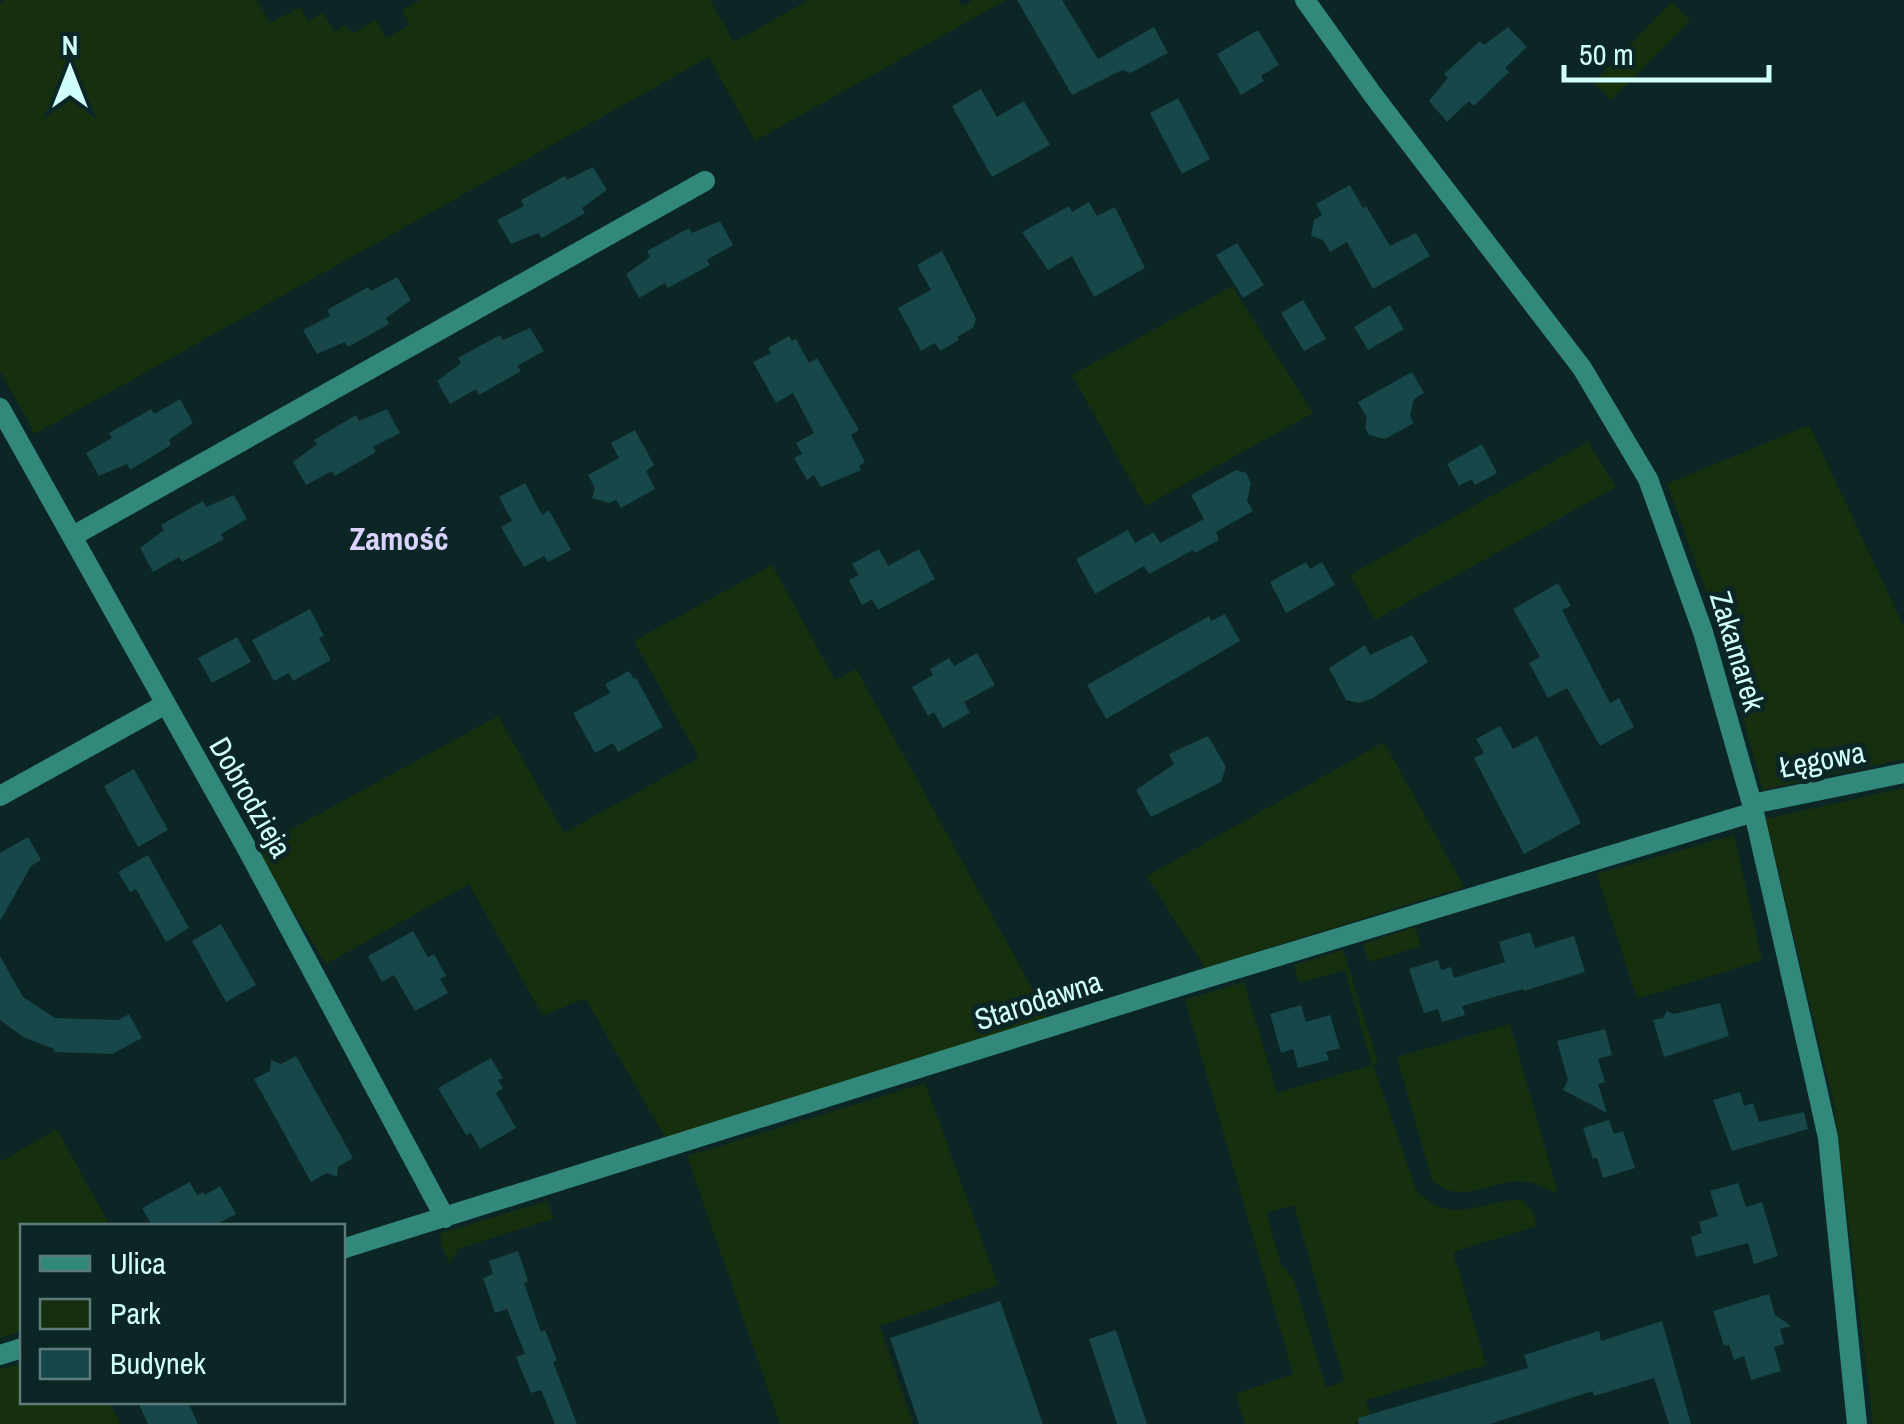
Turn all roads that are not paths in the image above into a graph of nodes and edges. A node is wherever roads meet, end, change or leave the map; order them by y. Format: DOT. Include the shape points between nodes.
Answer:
graph roads {
  1 [pos="1305,0"];
  2 [pos="705,181"];
  3 [pos="0,408"];
  4 [pos="73,536"];
  5 [pos="164,705"];
  6 [pos="1904,773"];
  7 [pos="0,796"];
  8 [pos="1753,808"];
  9 [pos="445,1218"];
  10 [pos="345,1249"];
  11 [pos="1856,1424"];
  1 -- 8 [label="street, Zakamarek" via="1582,368 1636,456 1704,632"];
  2 -- 4 [label="street"];
  3 -- 4 [label="street, Dobrodzieja"];
  4 -- 5 [label="street, Dobrodzieja"];
  5 -- 7 [label="street"];
  5 -- 9 [label="street, Dobrodzieja"];
  6 -- 8 [label="street, Łęgowa"];
  8 -- 9 [label="street, Starodawna"];
  8 -- 11 [label="street, Zakamarek" via="1828,1138"];
  9 -- 10 [label="street, Starodawna"];
}
